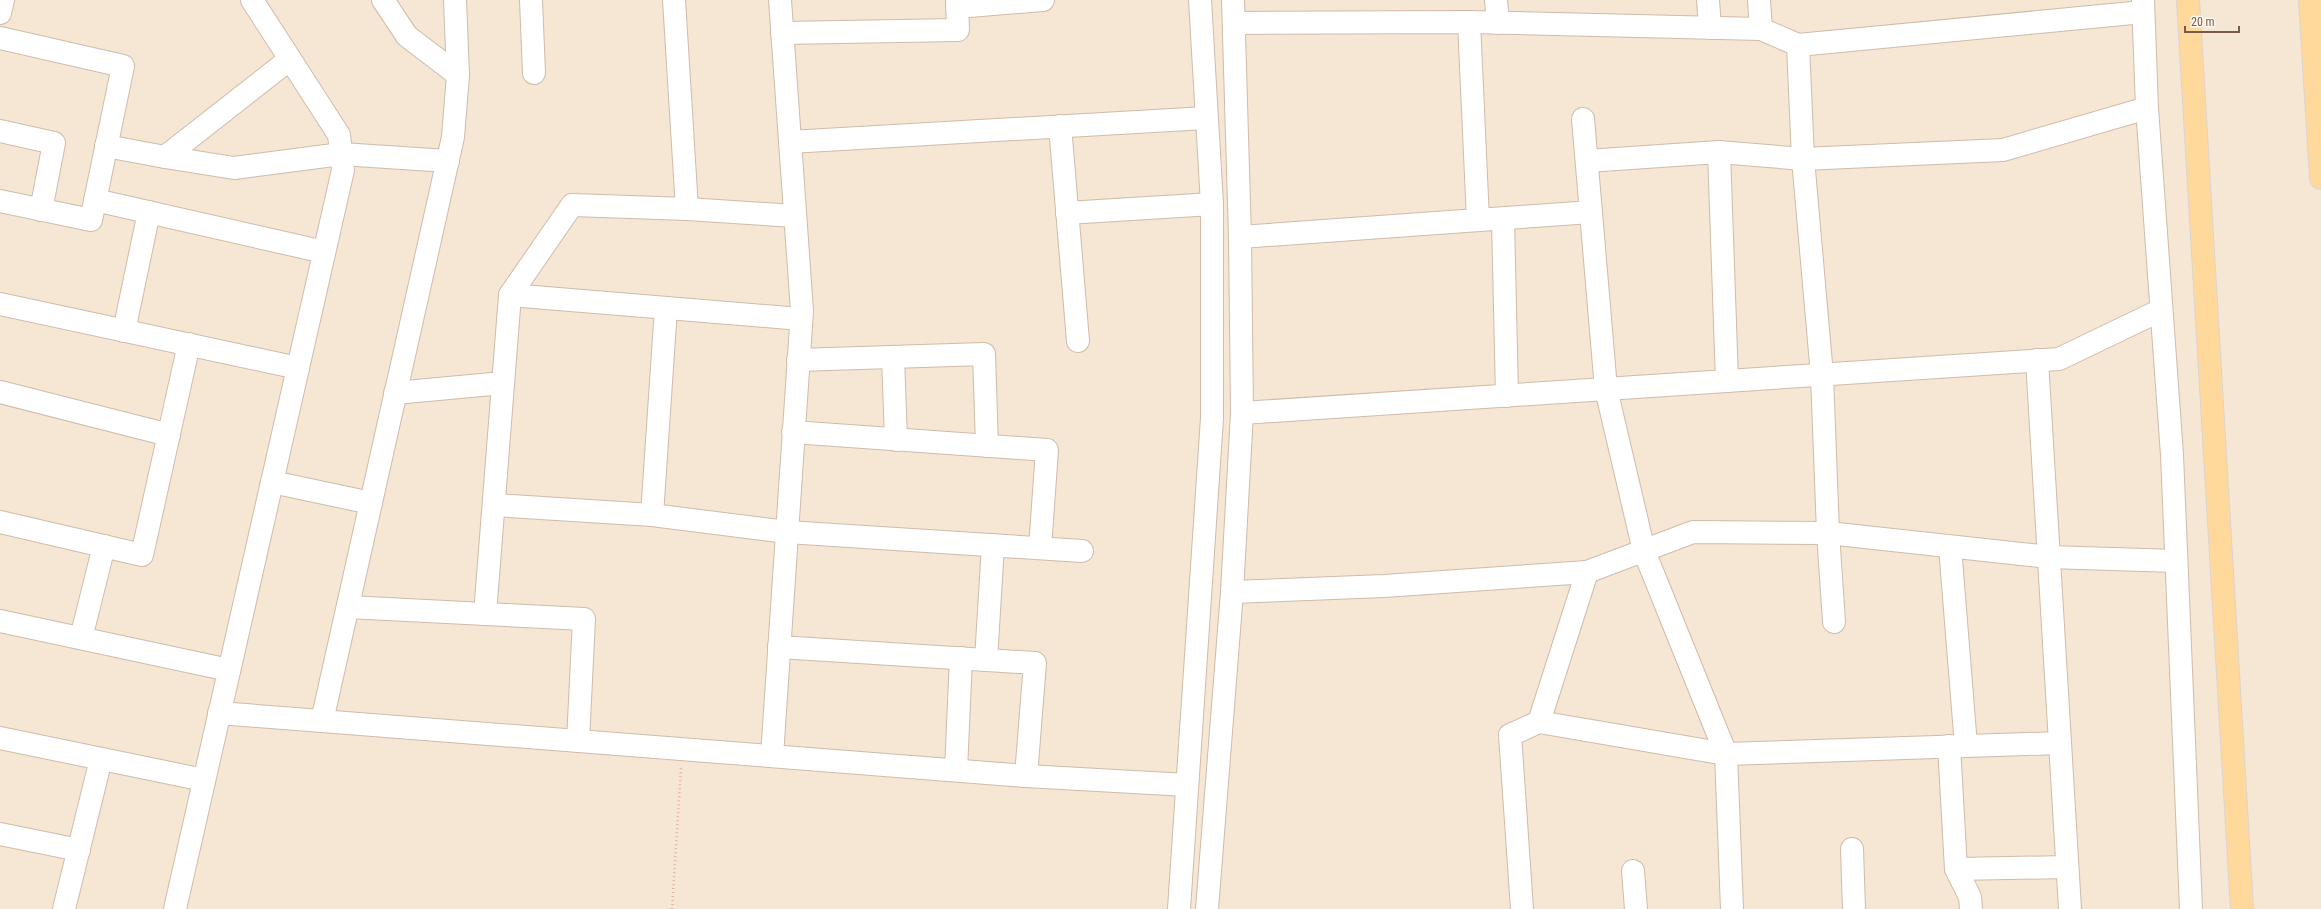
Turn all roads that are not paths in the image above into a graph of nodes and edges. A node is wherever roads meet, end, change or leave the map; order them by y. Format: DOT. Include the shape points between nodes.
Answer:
graph roads {
  1 [pos="3,0"];
  2 [pos="252,0"];
  3 [pos="383,0"];
  4 [pos="455,0"];
  5 [pos="531,0"];
  6 [pos="674,0"];
  7 [pos="780,0"];
  8 [pos="1042,0"];
  9 [pos="1200,0"];
  10 [pos="1233,0"];
  11 [pos="1496,0"];
  12 [pos="1708,0"];
  13 [pos="1758,0"];
  14 [pos="2188,0"];
  15 [pos="2310,0"];
  16 [pos="957,3"];
  17 [pos="2143,6"];
  18 [pos="0,13"];
  19 [pos="1469,22"];
  20 [pos="1235,23"];
  21 [pos="1498,23"];
  22 [pos="1710,28"];
  23 [pos="1760,30"];
  24 [pos="782,33"];
  25 [pos="0,38"];
  26 [pos="1798,45"];
  27 [pos="290,59"];
  28 [pos="534,73"];
  29 [pos="458,75"];
  30 [pos="2147,108"];
  31 [pos="1206,118"];
  32 [pos="1583,119"];
  33 [pos="1060,126"];
  34 [pos="0,131"];
  35 [pos="790,142"];
  36 [pos="106,146"];
  37 [pos="1719,152"];
  38 [pos="341,154"];
  39 [pos="165,157"];
  40 [pos="1803,159"];
  41 [pos="448,160"];
  42 [pos="1586,161"];
  43 [pos="2321,178"];
  44 [pos="95,200"];
  45 [pos="0,201"];
  46 [pos="1212,204"];
  47 [pos="687,209"];
  48 [pos="41,210"];
  49 [pos="149,212"];
  50 [pos="1591,212"];
  51 [pos="1067,213"];
  52 [pos="795,216"];
  53 [pos="1503,219"];
  54 [pos="1478,220"];
  55 [pos="1240,238"];
  56 [pos="324,252"];
  57 [pos="510,295"];
  58 [pos="0,304"];
  59 [pos="666,308"];
  60 [pos="2161,310"];
  61 [pos="801,319"];
  62 [pos="124,331"];
  63 [pos="1078,341"];
  64 [pos="189,344"];
  65 [pos="893,357"];
  66 [pos="798,360"];
  67 [pos="2037,360"];
  68 [pos="298,368"];
  69 [pos="1822,375"];
  70 [pos="1727,381"];
  71 [pos="503,383"];
  72 [pos="1606,389"];
  73 [pos="0,392"];
  74 [pos="395,393"];
  75 [pos="1507,396"];
  76 [pos="1242,413"];
  77 [pos="793,432"];
  78 [pos="169,435"];
  79 [pos="896,440"];
  80 [pos="987,446"];
  81 [pos="272,482"];
  82 [pos="371,503"];
  83 [pos="494,505"];
  84 [pos="652,515"];
  85 [pos="0,522"];
  86 [pos="787,532"];
  87 [pos="1828,533"];
  88 [pos="993,545"];
  89 [pos="104,546"];
  90 [pos="1950,547"];
  91 [pos="1040,548"];
  92 [pos="1644,550"];
  93 [pos="1082,551"];
  94 [pos="2049,557"];
  95 [pos="2176,561"];
  96 [pos="1587,572"];
  97 [pos="1232,592"];
  98 [pos="348,606"];
  99 [pos="485,614"];
  100 [pos="0,621"];
  101 [pos="1834,622"];
  102 [pos="81,638"];
  103 [pos="779,647"];
  104 [pos="961,658"];
  105 [pos="986,660"];
  106 [pos="229,670"];
  107 [pos="219,713"];
  108 [pos="322,721"];
  109 [pos="1539,722"];
  110 [pos="0,738"];
  111 [pos="578,740"];
  112 [pos="2060,743"];
  113 [pos="1958,746"];
  114 [pos="1726,754"];
  115 [pos="772,756"];
  116 [pos="101,759"];
  117 [pos="956,770"];
  118 [pos="1026,776"];
  119 [pos="204,780"];
  120 [pos="1187,785"];
  121 [pos="0,834"];
  122 [pos="1852,849"];
  123 [pos="79,850"];
  124 [pos="2067,867"];
  125 [pos="1956,869"];
  126 [pos="1633,871"];
  127 [pos="64,909"];
  128 [pos="175,909"];
  129 [pos="1179,909"];
  130 [pos="1208,909"];
  131 [pos="1522,909"];
  132 [pos="1636,909"];
  133 [pos="1732,909"];
  134 [pos="1854,909"];
  135 [pos="1971,909"];
  136 [pos="2070,909"];
  137 [pos="2191,909"];
  138 [pos="2242,909"];
  1 -- 18 [label="street"];
  2 -- 27 [label="street"];
  3 -- 29 [label="street" via="407,36"];
  4 -- 29 [label="street"];
  5 -- 28 [label="street"];
  6 -- 47 [label="street"];
  7 -- 24 [label="street"];
  8 -- 16 [label="street"];
  9 -- 31 [label="street"];
  10 -- 20 [label="street"];
  11 -- 21 [label="street"];
  12 -- 22 [label="street"];
  13 -- 23 [label="street"];
  14 -- 138 [label="main road"];
  15 -- 43 [label="main road"];
  16 -- 24 [label="street" via="958,30"];
  17 -- 26 [label="street"];
  17 -- 30 [label="street"];
  19 -- 20 [label="street"];
  19 -- 21 [label="street"];
  19 -- 54 [label="street"];
  20 -- 55 [label="street"];
  21 -- 22 [label="street"];
  22 -- 23 [label="street"];
  23 -- 26 [label="street"];
  24 -- 35 [label="street"];
  25 -- 36 [label="street" via="123,66"];
  26 -- 40 [label="street"];
  27 -- 38 [label="street" via="339,135"];
  27 -- 39 [label="street"];
  29 -- 41 [label="street" via="453,137"];
  30 -- 40 [label="street" via="2002,150"];
  30 -- 60 [label="street"];
  31 -- 33 [label="street"];
  31 -- 46 [label="street"];
  32 -- 42 [label="street"];
  33 -- 35 [label="street"];
  33 -- 51 [label="street"];
  34 -- 48 [label="street" via="54,143"];
  35 -- 52 [label="street"];
  36 -- 39 [label="street"];
  36 -- 44 [label="street"];
  37 -- 40 [label="street"];
  37 -- 42 [label="street"];
  37 -- 70 [label="street"];
  38 -- 39 [label="street" via="234,168"];
  38 -- 41 [label="street"];
  38 -- 56 [label="street" via="343,170"];
  40 -- 69 [label="street"];
  41 -- 74 [label="street"];
  42 -- 50 [label="street"];
  44 -- 48 [label="street" via="91,220"];
  44 -- 49 [label="street"];
  45 -- 48 [label="street"];
  46 -- 51 [label="street"];
  46 -- 120 [label="street" via="1212,418"];
  47 -- 52 [label="street"];
  47 -- 57 [label="street" via="572,205"];
  49 -- 56 [label="street"];
  49 -- 62 [label="street"];
  50 -- 53 [label="street"];
  50 -- 72 [label="street"];
  51 -- 63 [label="street"];
  52 -- 61 [label="street"];
  53 -- 54 [label="street"];
  53 -- 75 [label="street"];
  54 -- 55 [label="street"];
  55 -- 76 [label="street"];
  56 -- 68 [label="street"];
  57 -- 59 [label="street"];
  57 -- 71 [label="street"];
  58 -- 62 [label="street"];
  59 -- 61 [label="street"];
  59 -- 84 [label="street"];
  60 -- 67 [label="street" via="2059,359"];
  60 -- 95 [label="street" via="2172,456"];
  61 -- 66 [label="street"];
  62 -- 64 [label="street"];
  64 -- 68 [label="street"];
  64 -- 78 [label="street"];
  65 -- 66 [label="street"];
  65 -- 79 [label="street"];
  65 -- 80 [label="street" via="984,354"];
  66 -- 77 [label="street"];
  67 -- 69 [label="street"];
  67 -- 94 [label="street"];
  68 -- 81 [label="street"];
  69 -- 70 [label="street"];
  69 -- 87 [label="street"];
  70 -- 72 [label="street"];
  71 -- 74 [label="street"];
  71 -- 83 [label="street"];
  72 -- 75 [label="street"];
  72 -- 92 [label="street"];
  73 -- 78 [label="street"];
  74 -- 82 [label="street"];
  75 -- 76 [label="street"];
  76 -- 97 [label="street"];
  77 -- 79 [label="street"];
  77 -- 86 [label="street"];
  78 -- 89 [label="street" via="142,555"];
  79 -- 80 [label="street"];
  80 -- 91 [label="street" via="1047,450"];
  81 -- 82 [label="street"];
  81 -- 106 [label="street"];
  82 -- 98 [label="street"];
  83 -- 84 [label="street"];
  83 -- 99 [label="street"];
  84 -- 86 [label="street"];
  85 -- 89 [label="street"];
  86 -- 88 [label="street"];
  86 -- 103 [label="street"];
  87 -- 90 [label="street"];
  87 -- 92 [label="street" via="1693,532"];
  87 -- 101 [label="street"];
  88 -- 91 [label="street"];
  88 -- 105 [label="street"];
  89 -- 102 [label="street"];
  90 -- 94 [label="street"];
  90 -- 113 [label="street"];
  91 -- 93 [label="street"];
  92 -- 96 [label="street"];
  92 -- 114 [label="street"];
  94 -- 95 [label="street"];
  94 -- 112 [label="street"];
  95 -- 137 [label="street"];
  96 -- 97 [label="street" via="1384,586"];
  96 -- 109 [label="street"];
  97 -- 130 [label="street"];
  98 -- 99 [label="street"];
  98 -- 108 [label="street"];
  99 -- 111 [label="street" via="584,619"];
  100 -- 102 [label="street"];
  102 -- 106 [label="street"];
  103 -- 104 [label="street"];
  103 -- 115 [label="street"];
  104 -- 105 [label="street"];
  104 -- 117 [label="street"];
  105 -- 118 [label="street" via="1035,663"];
  106 -- 107 [label="street"];
  107 -- 108 [label="street"];
  107 -- 119 [label="street"];
  108 -- 111 [label="street"];
  109 -- 114 [label="street"];
  109 -- 131 [label="street" via="1510,735"];
  110 -- 116 [label="street"];
  111 -- 115 [label="street"];
  112 -- 113 [label="street"];
  112 -- 124 [label="street"];
  113 -- 114 [label="street"];
  113 -- 125 [label="street"];
  114 -- 133 [label="street"];
  115 -- 117 [label="street"];
  116 -- 119 [label="street"];
  116 -- 123 [label="street"];
  117 -- 118 [label="street"];
  118 -- 120 [label="street"];
  119 -- 128 [label="street"];
  120 -- 129 [label="street"];
  121 -- 123 [label="street"];
  122 -- 134 [label="street"];
  123 -- 127 [label="street"];
  124 -- 125 [label="street"];
  124 -- 136 [label="street"];
  125 -- 135 [label="street" via="1970,897"];
  126 -- 132 [label="street"];
}
